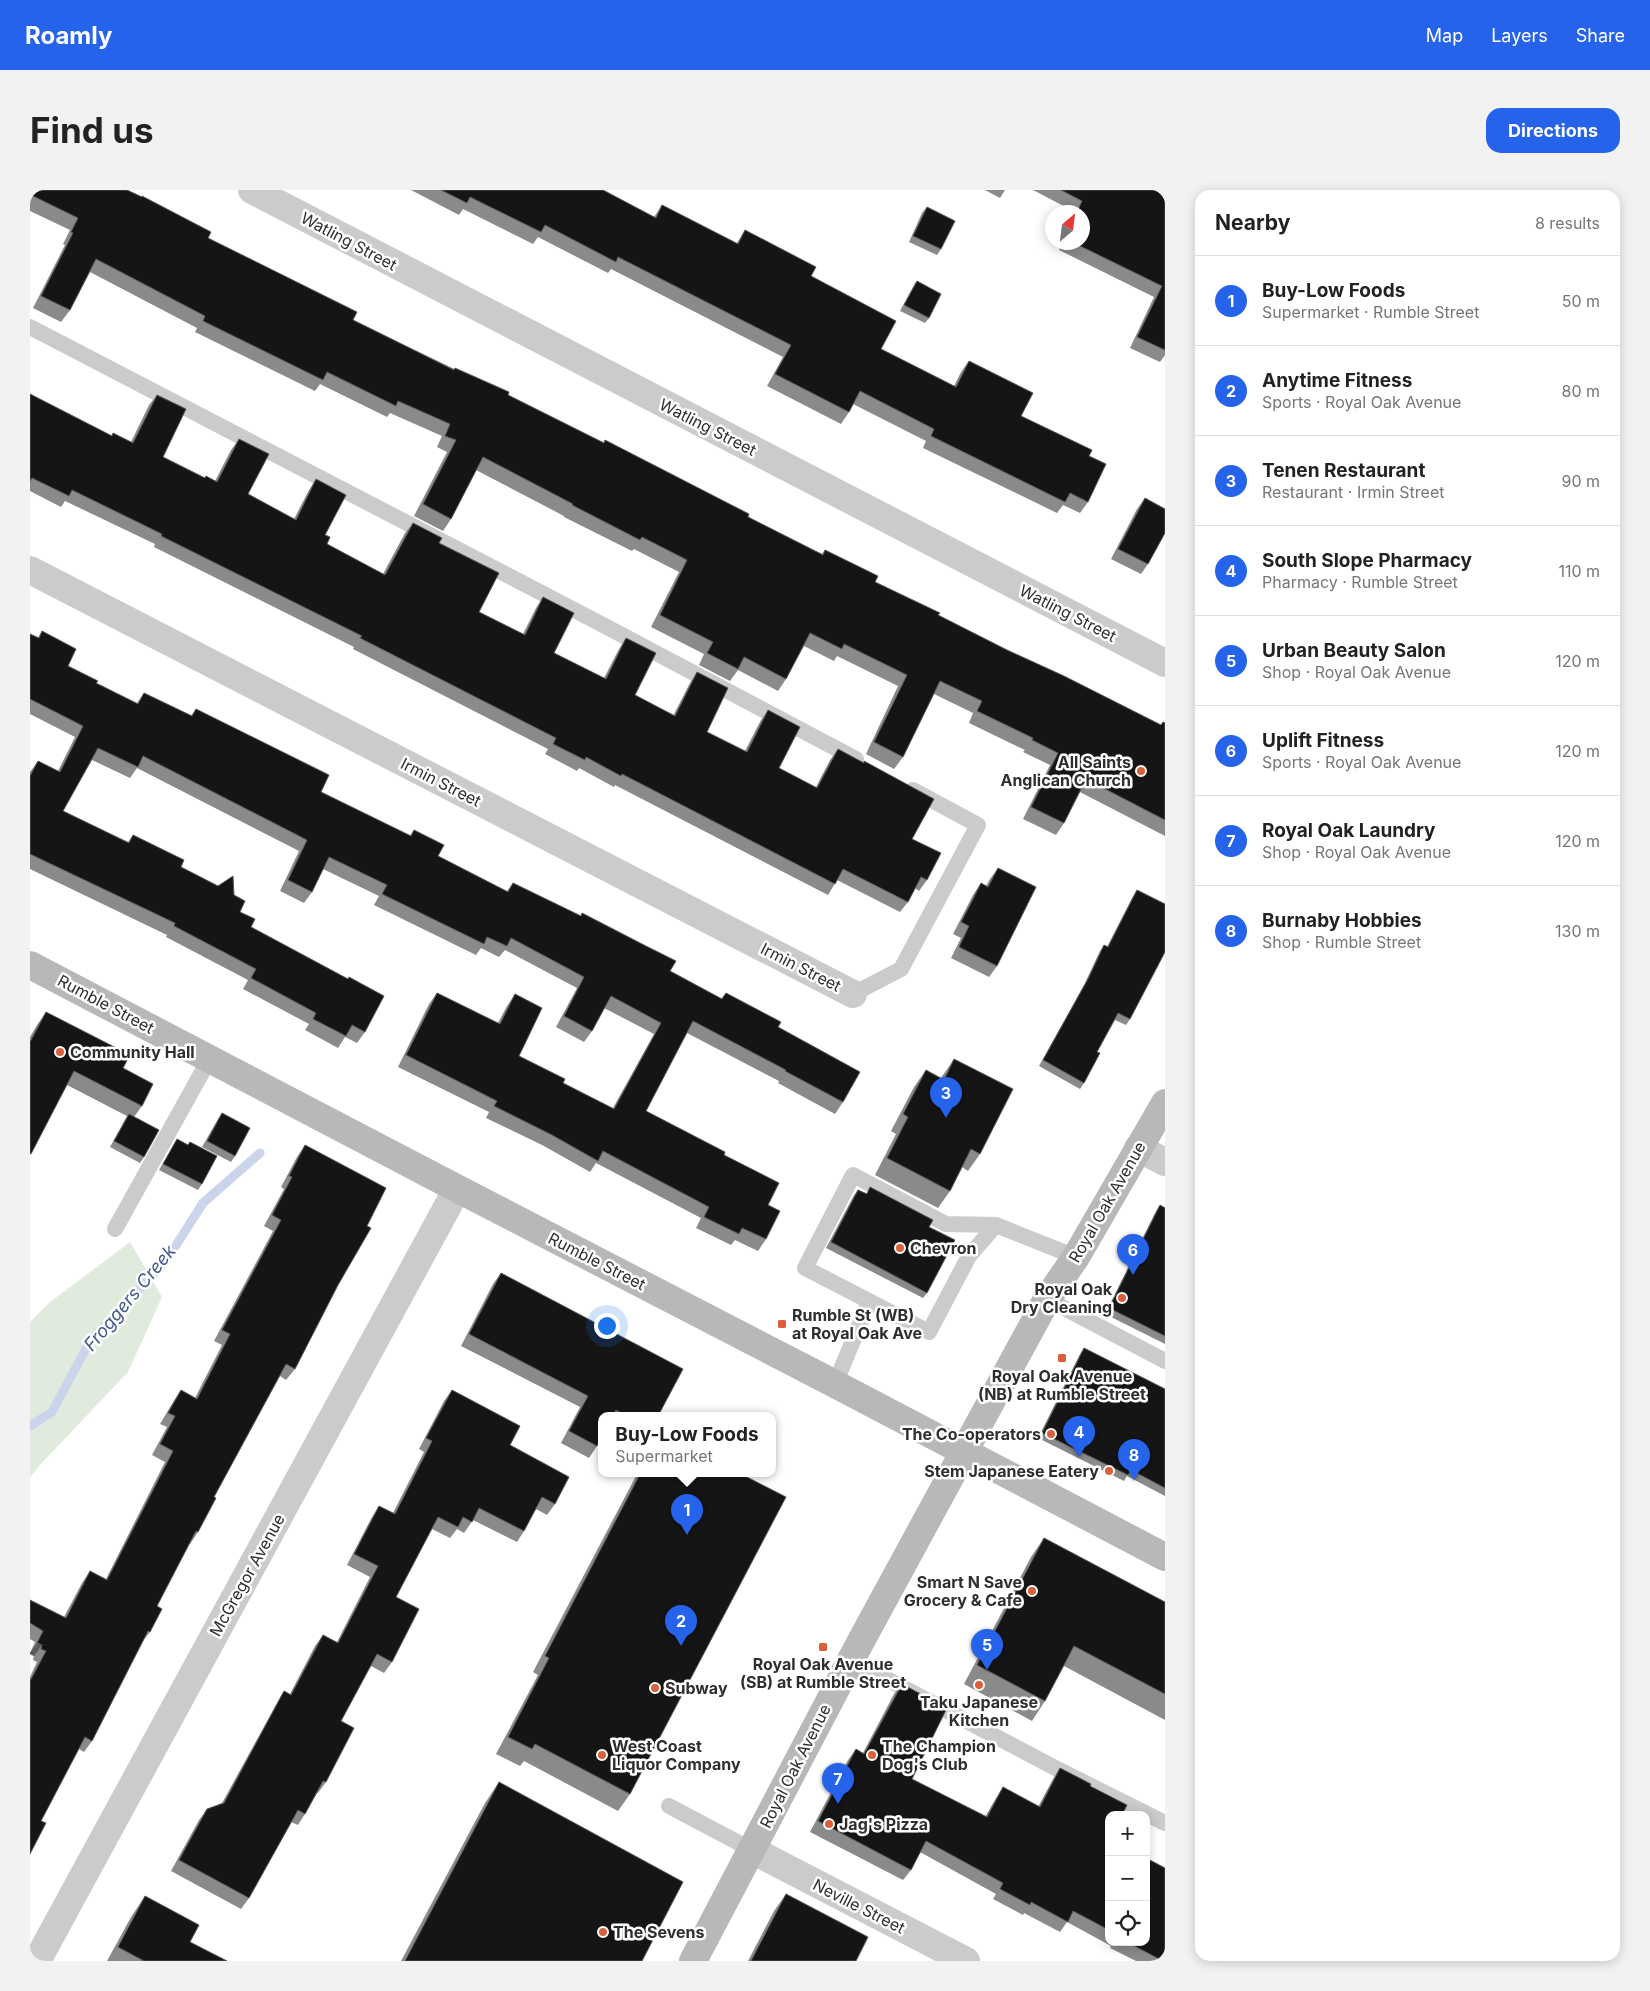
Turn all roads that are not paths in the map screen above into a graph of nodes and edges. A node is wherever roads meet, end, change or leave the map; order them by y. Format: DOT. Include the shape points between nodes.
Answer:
graph roads {
  1 [pos="252,190"];
  2 [pos="30,327"];
  3 [pos="30,570"];
  4 [pos="1165,664"];
  5 [pos="866,764"];
  6 [pos="900,783"];
  7 [pos="30,965"];
  8 [pos="852,994"];
  9 [pos="210,1058"];
  10 [pos="1165,1103"];
  11 [pos="1138,1148"];
  12 [pos="1165,1162"];
  13 [pos="457,1189"];
  14 [pos="996,1225"];
  15 [pos="115,1229"];
  16 [pos="1076,1257"];
  17 [pos="1047,1299"];
  18 [pos="869,1302"];
  19 [pos="1165,1361"];
  20 [pos="835,1384"];
  21 [pos="964,1451"];
  22 [pos="1165,1557"];
  23 [pos="850,1660"];
  24 [pos="669,1806"];
  25 [pos="1165,1823"];
  26 [pos="752,1850"];
  27 [pos="37,1961"];
  28 [pos="693,1961"];
  29 [pos="966,1961"];
  1 -- 4 [label="street, Watling Street"];
  2 -- 5 [label="lane"];
  3 -- 8 [label="street, Irmin Street"];
  6 -- 8 [label="lane" via="978,825 901,969"];
  7 -- 9 [label="street, Rumble Street"];
  9 -- 13 [label="street, Rumble Street"];
  9 -- 15 [label="lane"];
  10 -- 11 [label="street, Royal Oak Avenue"];
  11 -- 12 [label="street"];
  11 -- 16 [label="street, Royal Oak Avenue"];
  13 -- 20 [label="street, Rumble Street"];
  13 -- 27 [label="street, McGregor Avenue"];
  14 -- 16 [label="lane"];
  14 -- 18 [label="lane" via="969,1256 929,1332"];
  14 -- 18 [label="lane" via="946,1224 853,1175 805,1268"];
  16 -- 17 [label="street, Royal Oak Avenue"];
  17 -- 19 [label="lane"];
  17 -- 21 [label="street, Royal Oak Avenue"];
  18 -- 20 [label="lane"];
  20 -- 21 [label="street, Rumble Street"];
  21 -- 22 [label="street, Rumble Street"];
  21 -- 23 [label="street, Royal Oak Avenue"];
  23 -- 25 [label="lane"];
  23 -- 26 [label="street, Royal Oak Avenue"];
  24 -- 26 [label="lane"];
  26 -- 28 [label="street, Royal Oak Avenue"];
  26 -- 29 [label="street, Neville Street"];
}
